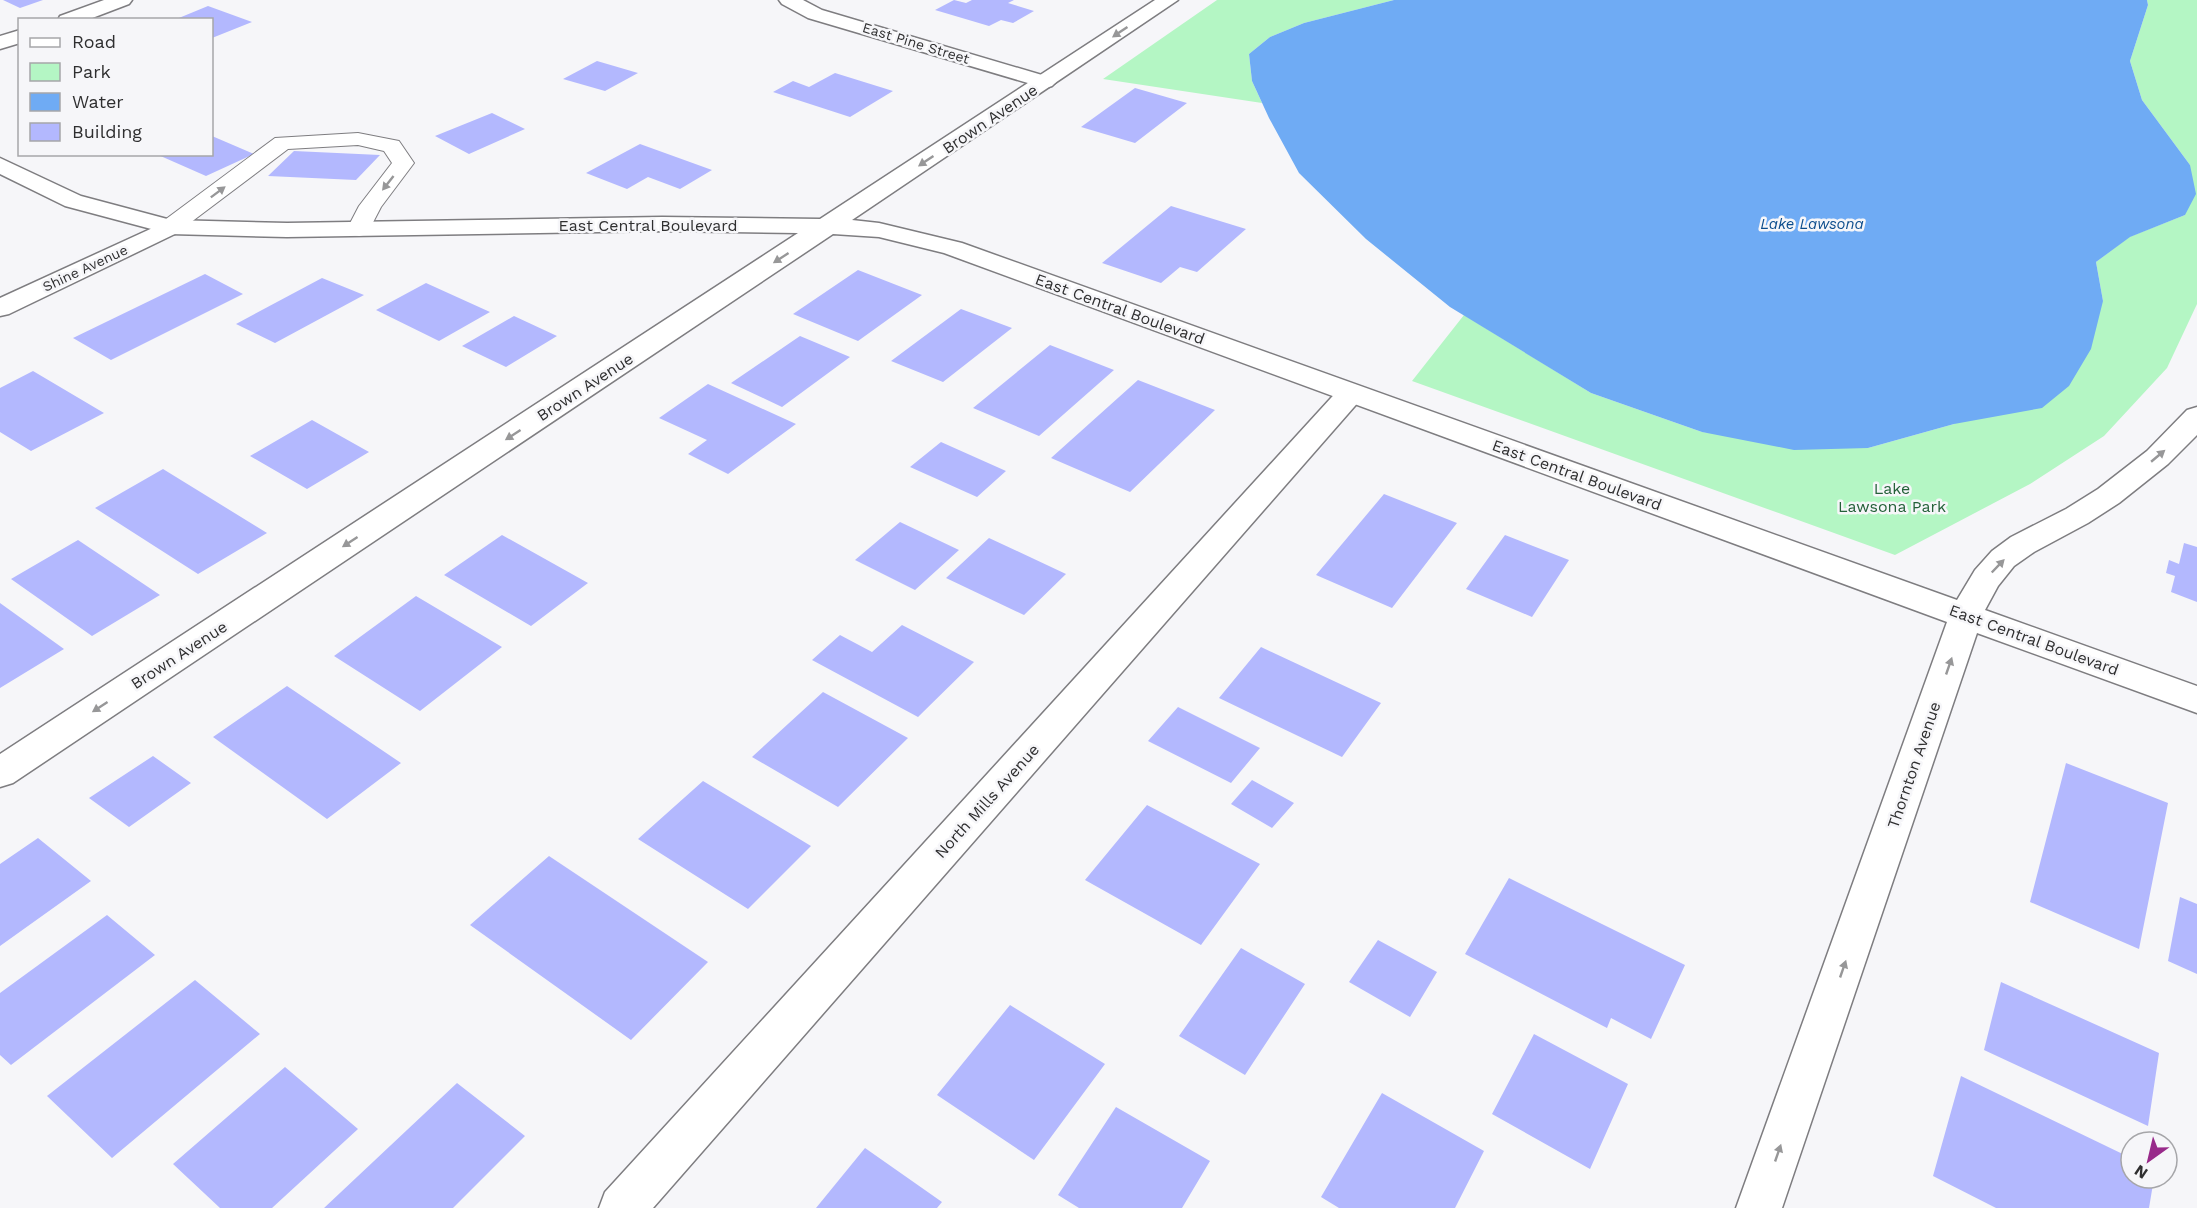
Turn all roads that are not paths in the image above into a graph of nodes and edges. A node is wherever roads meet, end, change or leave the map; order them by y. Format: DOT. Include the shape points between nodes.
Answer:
graph roads {
  1 [pos="122,0"];
  2 [pos="789,0"];
  3 [pos="1168,0"];
  4 [pos="72,18"];
  5 [pos="18,37"];
  6 [pos="0,43"];
  7 [pos="1045,82"];
  8 [pos="0,165"];
  9 [pos="830,226"];
  10 [pos="170,227"];
  11 [pos="359,229"];
  12 [pos="0,308"];
  13 [pos="1351,393"];
  14 [pos="2197,416"];
  15 [pos="1966,615"];
  16 [pos="2197,700"];
  17 [pos="0,773"];
  18 [pos="622,1208"];
  19 [pos="1759,1208"];
  1 -- 4 [label="street"];
  2 -- 7 [label="street, East Pine Street" via="815,14"];
  3 -- 7 [label="street, Brown Avenue, one-way"];
  5 -- 6 [label="street"];
  7 -- 9 [label="street, Brown Avenue, one-way"];
  8 -- 10 [label="street, East Central Boulevard" via="73,201"];
  9 -- 11 [label="street, East Central Boulevard" via="662,224"];
  9 -- 13 [label="street, East Central Boulevard" via="879,230 952,248"];
  9 -- 17 [label="street, Brown Avenue, one-way"];
  10 -- 11 [label="street, East Central Boulevard"];
  10 -- 11 [label="lane, one-way" via="283,143 358,139 391,146 403,164 370,206"];
  10 -- 12 [label="street, Shine Avenue"];
  13 -- 15 [label="street, East Central Boulevard"];
  13 -- 18 [label="street, North Mills Avenue"];
  15 -- 14 [label="street, Thornton Avenue, one-way" via="1996,566 2022,545 2079,515 2132,478 2183,435"];
  15 -- 16 [label="street, East Central Boulevard"];
  19 -- 15 [label="street, Thornton Avenue, one-way"];
}
